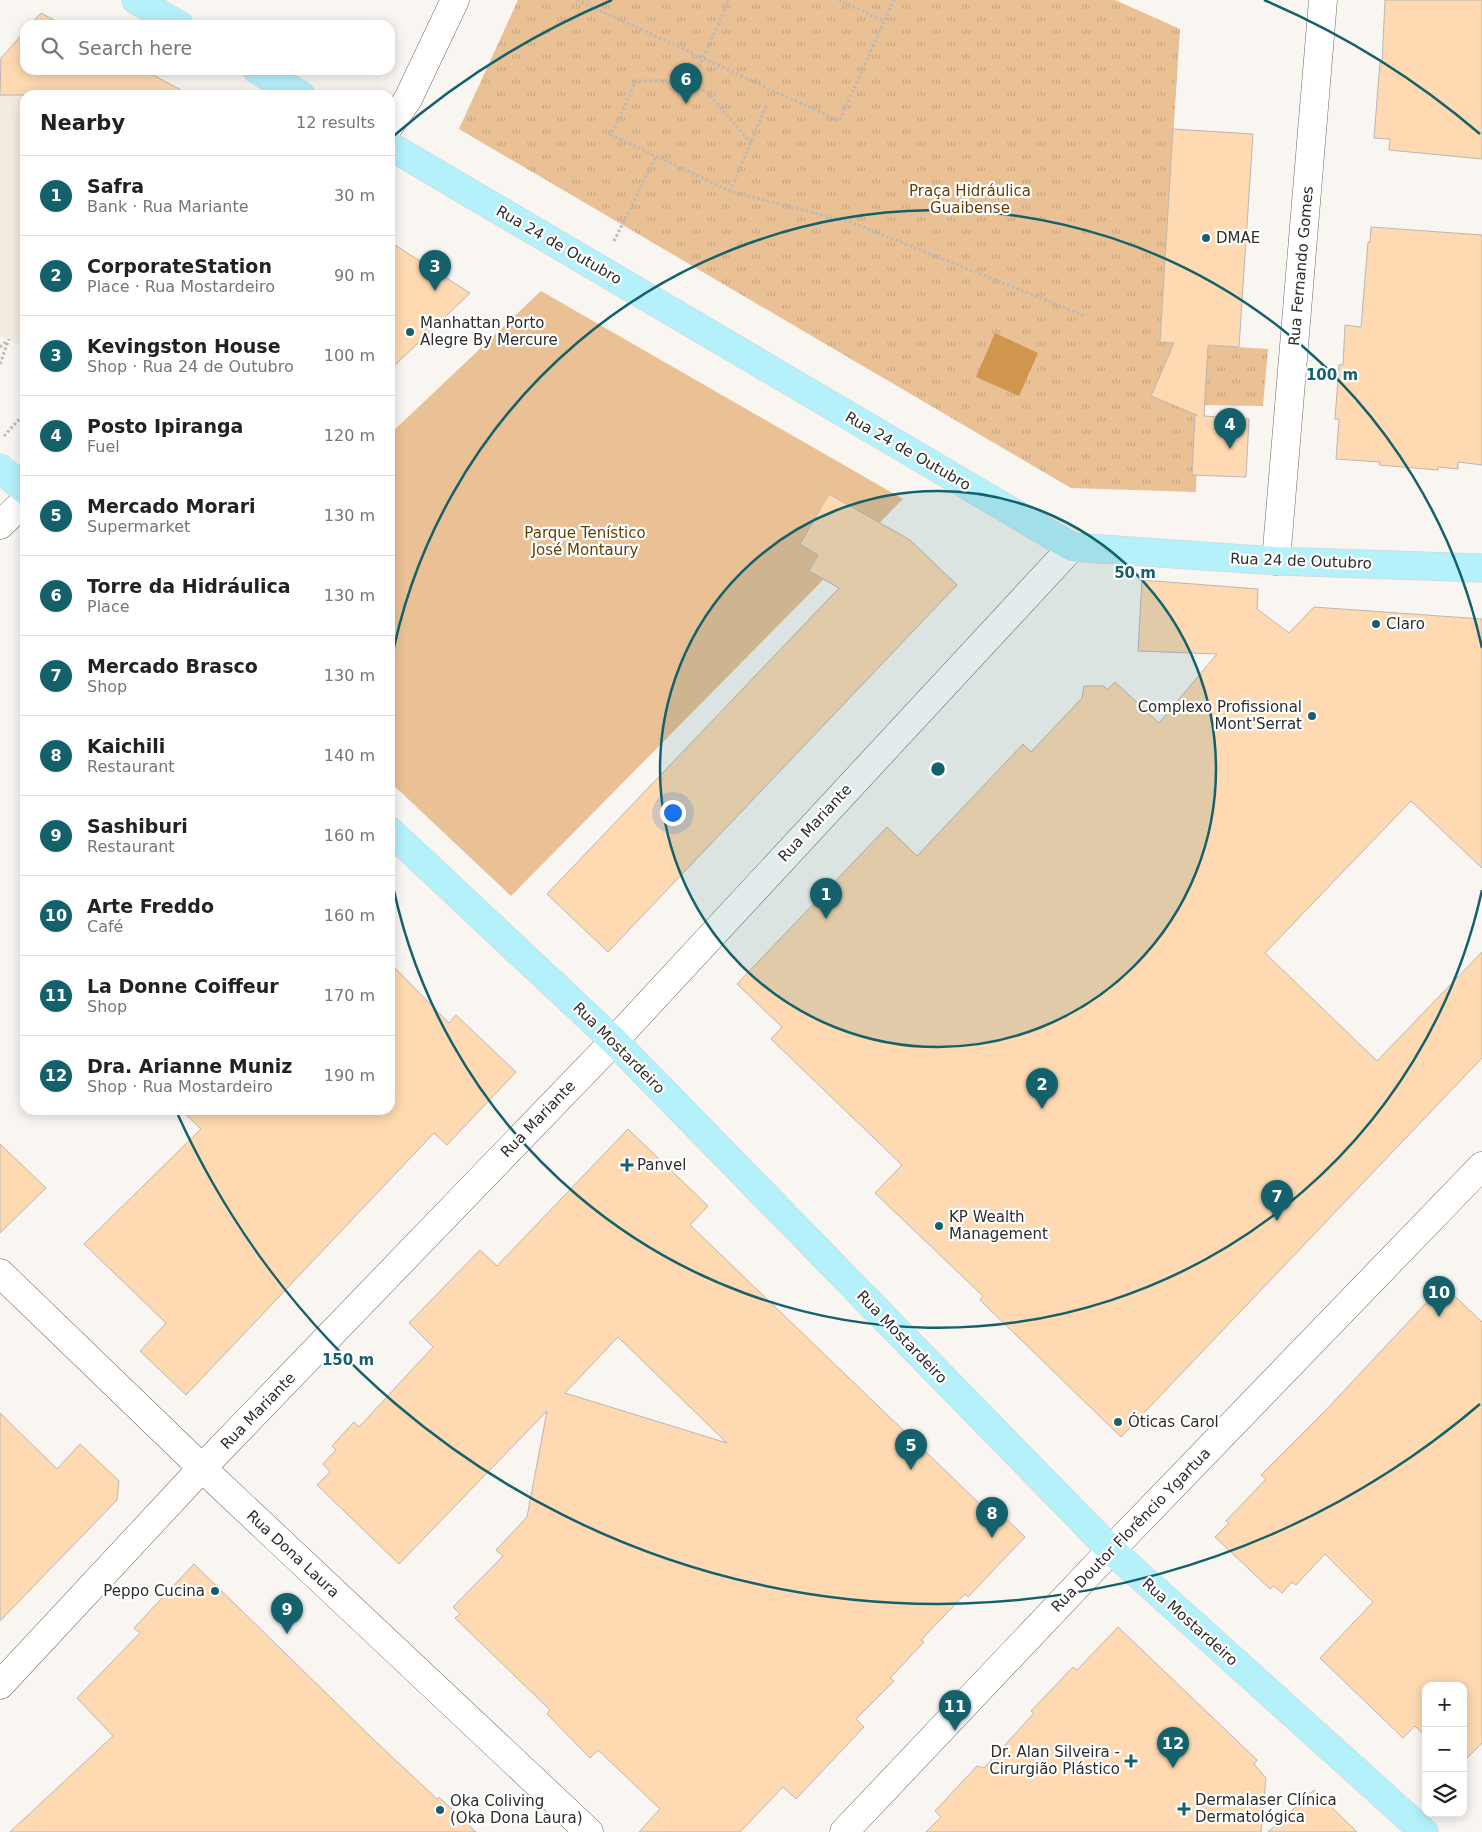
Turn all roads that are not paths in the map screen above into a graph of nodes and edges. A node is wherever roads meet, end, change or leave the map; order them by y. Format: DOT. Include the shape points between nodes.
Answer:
graph roads {
  1 [pos="136,0"];
  2 [pos="455,0"];
  3 [pos="1323,0"];
  4 [pos="170,20"];
  5 [pos="266,75"];
  6 [pos="292,90"];
  7 [pos="395,118"];
  8 [pos="395,149"];
  9 [pos="0,468"];
  10 [pos="20,486"];
  11 [pos="20,506"];
  12 [pos="0,525"];
  13 [pos="1072,547"];
  14 [pos="1276,561"];
  15 [pos="1482,568"];
  16 [pos="395,836"];
  17 [pos="614,1040"];
  18 [pos="1482,1166"];
  19 [pos="0,1273"];
  20 [pos="202,1468"];
  21 [pos="1111,1550"];
  22 [pos="0,1685"];
  23 [pos="589,1832"];
  24 [pos="844,1832"];
  25 [pos="1424,1832"];
  1 -- 4 [label="main road"];
  2 -- 7 [label="street" via="408,99"];
  3 -- 14 [label="street, Rua Fernando Gomes"];
  5 -- 6 [label="main road"];
  8 -- 13 [label="main road, Rua 24 de Outubro"];
  9 -- 10 [label="main road"];
  11 -- 12 [label="street"];
  13 -- 14 [label="main road, Rua 24 de Outubro"];
  13 -- 17 [label="street, Rua Mariante"];
  14 -- 15 [label="main road, Rua 24 de Outubro"];
  16 -- 17 [label="main road, Rua Mostardeiro"];
  17 -- 20 [label="street, Rua Mariante"];
  17 -- 21 [label="main road, Rua Mostardeiro"];
  18 -- 21 [label="street, Rua Doutor Florêncio Ygartua"];
  19 -- 20 [label="street, Rua Dona Laura"];
  20 -- 22 [label="street, Rua Mariante"];
  20 -- 23 [label="street, Rua Dona Laura"];
  21 -- 24 [label="street, Rua Doutor Florêncio Ygartua"];
  21 -- 25 [label="main road, Rua Mostardeiro"];
}
